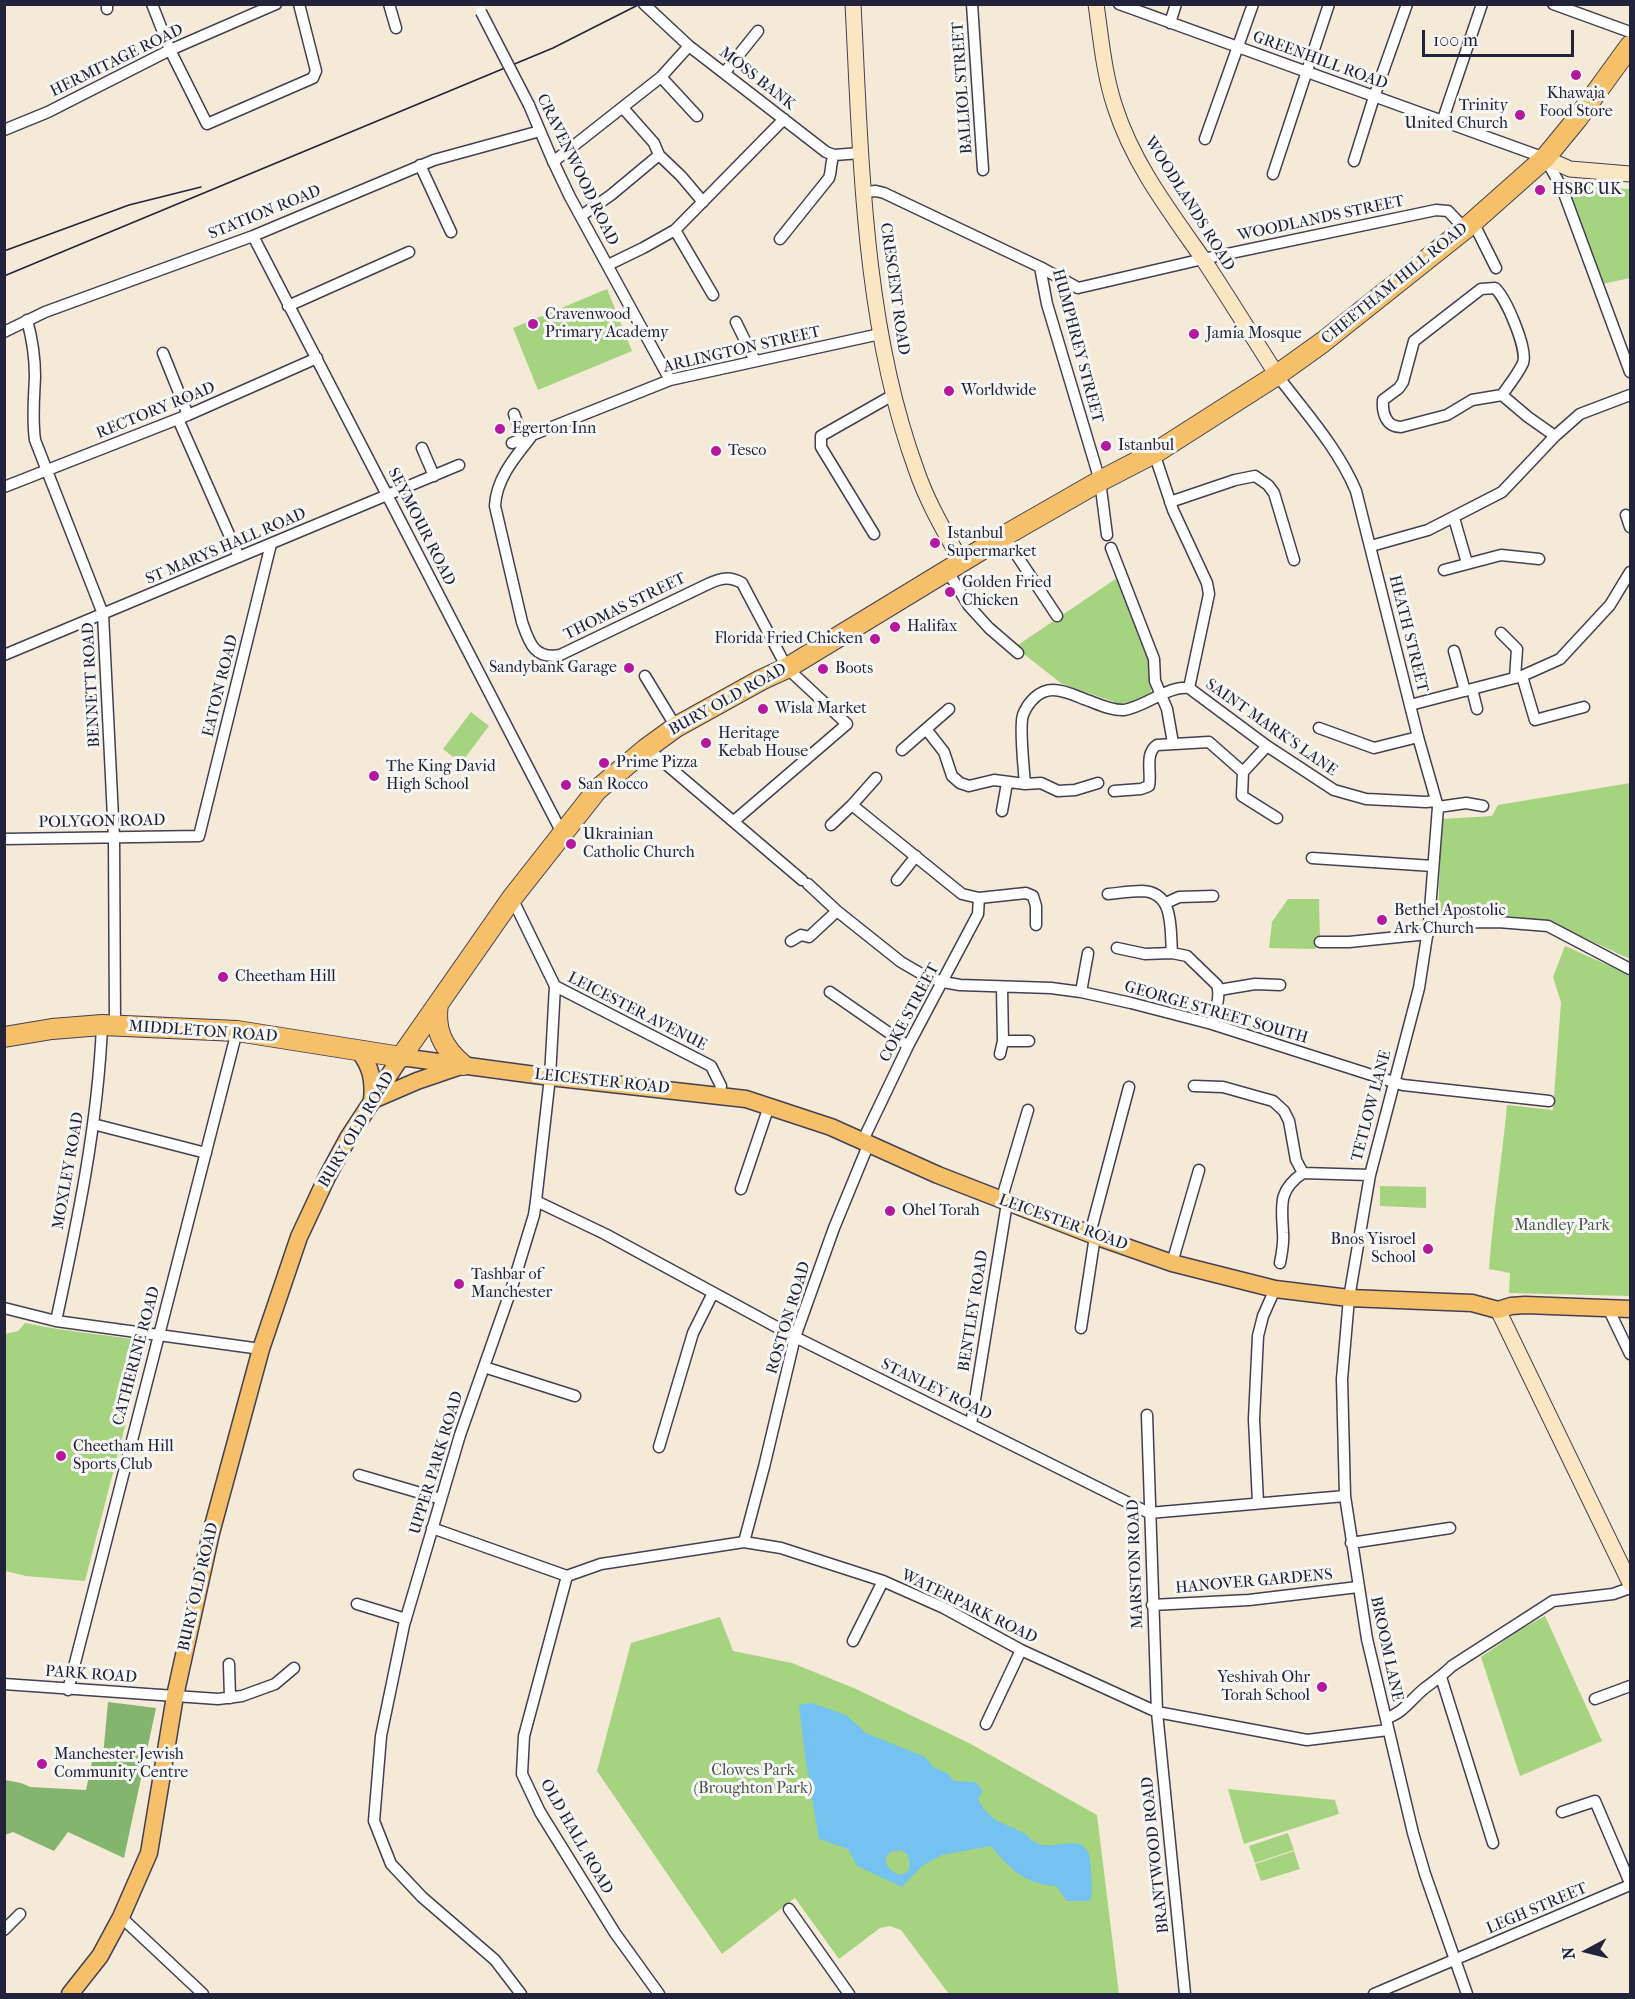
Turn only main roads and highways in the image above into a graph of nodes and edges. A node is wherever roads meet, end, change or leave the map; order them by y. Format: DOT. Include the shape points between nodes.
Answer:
graph roads {
  1 [pos="1627,58"];
  2 [pos="955,567"];
  3 [pos="438,1004"];
  4 [pos="4,1037"];
  5 [pos="359,1051"];
  6 [pos="401,1057"];
  7 [pos="463,1065"];
  8 [pos="372,1100"];
  9 [pos="1630,1309"];
  10 [pos="70,1995"];
  1 -- 2 [label="highway, CHEETHAM HILL ROAD" via="1545,158 1469,226 1323,342 1154,453"];
  2 -- 3 [label="highway, BURY OLD ROAD" via="788,668 676,727 597,790 512,898"];
  3 -- 6 [label="highway, BURY OLD ROAD"];
  3 -- 7 [label="highway" via="436,1016 441,1039"];
  4 -- 5 [label="highway, MIDDLETON ROAD" via="109,1025 237,1031"];
  5 -- 6 [label="highway, MIDDLETON ROAD"];
  5 -- 8 [label="main road" via="371,1071"];
  6 -- 7 [label="main road, LEICESTER ROAD"];
  6 -- 8 [label="main road, BURY OLD ROAD"];
  7 -- 8 [label="main road"];
  7 -- 9 [label="main road, LEICESTER ROAD" via="746,1099 866,1142 938,1175 1092,1235 1172,1263 1275,1289 1349,1298 1472,1303 1498,1310 1525,1305"];
  8 -- 10 [label="main road, BURY OLD ROAD" via="327,1177 299,1237 261,1349 211,1533 175,1696 149,1853 100,1956"];
}
